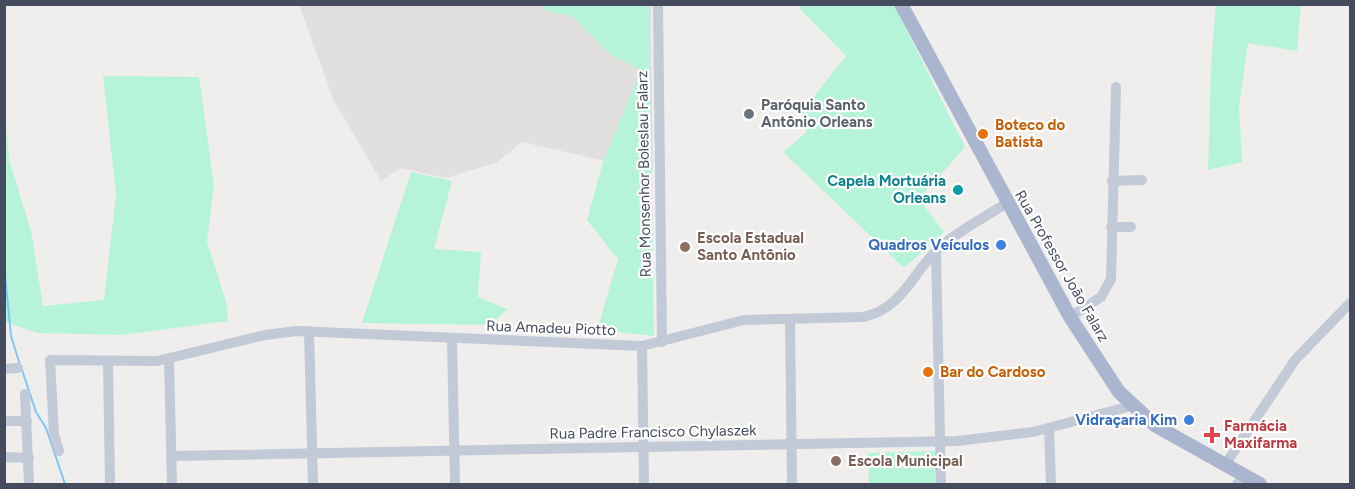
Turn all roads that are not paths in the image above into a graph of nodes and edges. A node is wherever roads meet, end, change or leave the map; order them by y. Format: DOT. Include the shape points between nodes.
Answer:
graph roads {
  1 [pos="658,4"];
  2 [pos="900,4"];
  3 [pos="1116,87"];
  4 [pos="1142,180"];
  5 [pos="1112,181"];
  6 [pos="1007,203"];
  7 [pos="1111,227"];
  8 [pos="1131,227"];
  9 [pos="936,251"];
  10 [pos="1350,303"];
  11 [pos="1070,317"];
  12 [pos="790,319"];
  13 [pos="309,331"];
  14 [pos="452,339"];
  15 [pos="662,342"];
  16 [pos="642,346"];
  17 [pos="170,359"];
  18 [pos="108,363"];
  19 [pos="18,368"];
  20 [pos="4,369"];
  21 [pos="25,394"];
  22 [pos="1131,406"];
  23 [pos="4,421"];
  24 [pos="27,421"];
  25 [pos="1049,428"];
  26 [pos="940,442"];
  27 [pos="792,445"];
  28 [pos="643,448"];
  29 [pos="59,451"];
  30 [pos="454,451"];
  31 [pos="312,454"];
  32 [pos="171,456"];
  33 [pos="4,458"];
  34 [pos="29,458"];
  35 [pos="1225,465"];
  36 [pos="1248,482"];
  37 [pos="29,484"];
  38 [pos="110,484"];
  39 [pos="172,484"];
  40 [pos="313,484"];
  41 [pos="455,484"];
  42 [pos="644,484"];
  43 [pos="792,484"];
  44 [pos="941,484"];
  45 [pos="1051,484"];
  1 -- 15 [label="street, Rua Monsenhor Boleslau Falarz"];
  2 -- 6 [label="main road, Rua Professor João Falarz"];
  3 -- 5 [label="street"];
  4 -- 5 [label="street"];
  5 -- 7 [label="street"];
  6 -- 9 [label="street, Rua Amadeu Piotto"];
  6 -- 11 [label="main road, Rua Professor João Falarz"];
  7 -- 8 [label="street"];
  7 -- 11 [label="street" via="1113,258 1108,289"];
  9 -- 12 [label="street, Rua Amadeu Piotto" via="899,298 874,315"];
  9 -- 26 [label="street"];
  10 -- 35 [label="street" via="1295,360"];
  11 -- 22 [label="main road, Rua Professor João Falarz"];
  12 -- 15 [label="street, Rua Amadeu Piotto" via="744,320"];
  12 -- 27 [label="street"];
  13 -- 14 [label="street, Rua Amadeu Piotto"];
  13 -- 17 [label="street, Rua Amadeu Piotto" via="275,333"];
  13 -- 31 [label="street"];
  14 -- 16 [label="street, Rua Amadeu Piotto"];
  14 -- 30 [label="street"];
  15 -- 16 [label="street, Rua Amadeu Piotto"];
  16 -- 28 [label="street"];
  17 -- 18 [label="street, Rua Amadeu Piotto"];
  17 -- 32 [label="street"];
  18 -- 29 [label="street, Rua Amadeu Piotto" via="50,360 54,434"];
  18 -- 38 [label="street"];
  19 -- 20 [label="street"];
  21 -- 24 [label="street"];
  22 -- 25 [label="street, Rua Padre Francisco Chylaszek"];
  22 -- 35 [label="main road, Rua Professor João Falarz" via="1167,433"];
  23 -- 24 [label="street"];
  24 -- 34 [label="street"];
  25 -- 26 [label="street, Rua Padre Francisco Chylaszek"];
  25 -- 45 [label="street"];
  26 -- 27 [label="street, Rua Padre Francisco Chylaszek"];
  26 -- 44 [label="street"];
  27 -- 28 [label="street, Rua Padre Francisco Chylaszek"];
  27 -- 43 [label="street"];
  28 -- 30 [label="street, Rua Padre Francisco Chylaszek"];
  28 -- 42 [label="street"];
  30 -- 31 [label="street, Rua Padre Francisco Chylaszek"];
  30 -- 41 [label="street"];
  31 -- 32 [label="street, Rua Padre Francisco Chylaszek"];
  31 -- 40 [label="street"];
  32 -- 39 [label="street"];
  33 -- 34 [label="street"];
  34 -- 37 [label="street"];
  35 -- 36 [label="main road, Rua Professor João Falarz"];
}
